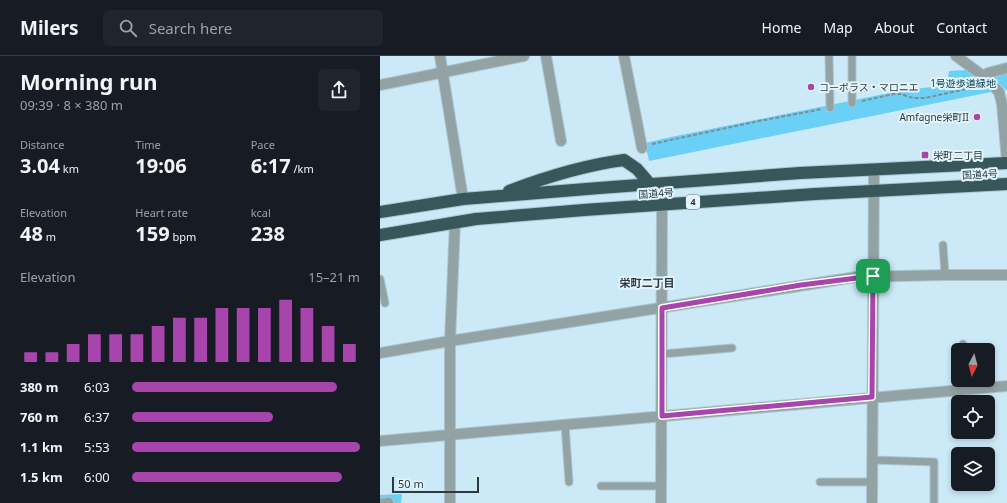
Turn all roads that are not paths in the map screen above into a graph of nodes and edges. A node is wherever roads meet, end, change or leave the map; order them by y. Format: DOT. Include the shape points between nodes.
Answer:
graph roads {
  1 [pos="440,56"];
  2 [pos="524,56"];
  3 [pos="546,56"];
  4 [pos="624,56"];
  5 [pos="829,56"];
  6 [pos="852,56"];
  7 [pos="956,56"];
  8 [pos="1007,68"];
  9 [pos="442,73"];
  10 [pos="983,76"];
  11 [pos="380,85"];
  12 [pos="852,103"];
  13 [pos="830,108"];
  14 [pos="561,140"];
  15 [pos="642,148"];
  16 [pos="1007,162"];
  17 [pos="874,169"];
  18 [pos="664,183"];
  19 [pos="650,184"];
  20 [pos="1007,184"];
  21 [pos="874,191"];
  22 [pos="497,196"];
  23 [pos="463,199"];
  24 [pos="662,204"];
  25 [pos="380,212"];
  26 [pos="455,222"];
  27 [pos="380,235"];
  28 [pos="943,245"];
  29 [pos="945,275"];
  30 [pos="1007,275"];
  31 [pos="873,276"];
  32 [pos="380,279"];
  33 [pos="385,302"];
  34 [pos="662,308"];
  35 [pos="450,341"];
  36 [pos="732,348"];
  37 [pos="380,353"];
  38 [pos="662,354"];
  39 [pos="995,386"];
  40 [pos="1007,386"];
  41 [pos="951,387"];
  42 [pos="872,397"];
  43 [pos="662,416"];
  44 [pos="565,424"];
  45 [pos="450,435"];
  46 [pos="380,441"];
  47 [pos="872,460"];
  48 [pos="568,482"];
  49 [pos="820,482"];
  50 [pos="872,482"];
  51 [pos="601,486"];
  52 [pos="662,486"];
  53 [pos="380,502"];
  54 [pos="390,503"];
  55 [pos="450,503"];
  56 [pos="661,503"];
  57 [pos="872,503"];
  58 [pos="934,503"];
  1 -- 9 [label="street"];
  2 -- 9 [label="street"];
  3 -- 14 [label="street"];
  4 -- 15 [label="street"];
  5 -- 13 [label="lane"];
  6 -- 12 [label="lane"];
  7 -- 10 [label="street"];
  8 -- 10 [label="street"];
  9 -- 11 [label="street"];
  9 -- 23 [label="street"];
  10 -- 16 [label="street" via="999,92"];
  16 -- 17 [label="highway, 国道4号 / 4"];
  17 -- 18 [label="highway, 国道4号 / 4"];
  17 -- 21 [label="street"];
  18 -- 19 [label="highway, 国道4号 / 4"];
  18 -- 24 [label="street"];
  19 -- 22 [label="highway, 国道4号 / 4"];
  19 -- 22 [label="highway" via="637,169 624,160 561,173"];
  20 -- 21 [label="highway, 国道4号 / 4"];
  21 -- 24 [label="highway, 国道4号 / 4"];
  21 -- 31 [label="street"];
  22 -- 23 [label="highway, 国道4号 / 4"];
  23 -- 25 [label="highway, 国道4号 / 4"];
  24 -- 26 [label="highway, 国道4号 / 4"];
  24 -- 34 [label="street"];
  26 -- 27 [label="highway, 国道4号 / 4"];
  26 -- 35 [label="street"];
  28 -- 29 [label="lane"];
  29 -- 30 [label="street"];
  29 -- 31 [label="street"];
  31 -- 34 [label="street"];
  31 -- 42 [label="street"];
  32 -- 33 [label="lane"];
  34 -- 35 [label="street"];
  34 -- 38 [label="street"];
  35 -- 37 [label="street"];
  35 -- 45 [label="street"];
  36 -- 38 [label="lane"];
  38 -- 43 [label="street"];
  39 -- 40 [label="street"];
  41 -- 42 [label="street"];
  42 -- 43 [label="street"];
  42 -- 47 [label="street"];
  43 -- 44 [label="street"];
  43 -- 52 [label="street"];
  44 -- 45 [label="street"];
  44 -- 48 [label="lane"];
  45 -- 46 [label="street"];
  45 -- 55 [label="street"];
  47 -- 50 [label="street"];
  47 -- 58 [label="lane" via="934,462"];
  49 -- 50 [label="lane"];
  50 -- 57 [label="street"];
  51 -- 52 [label="lane"];
  52 -- 56 [label="street"];
  53 -- 54 [label="lane"];
}
